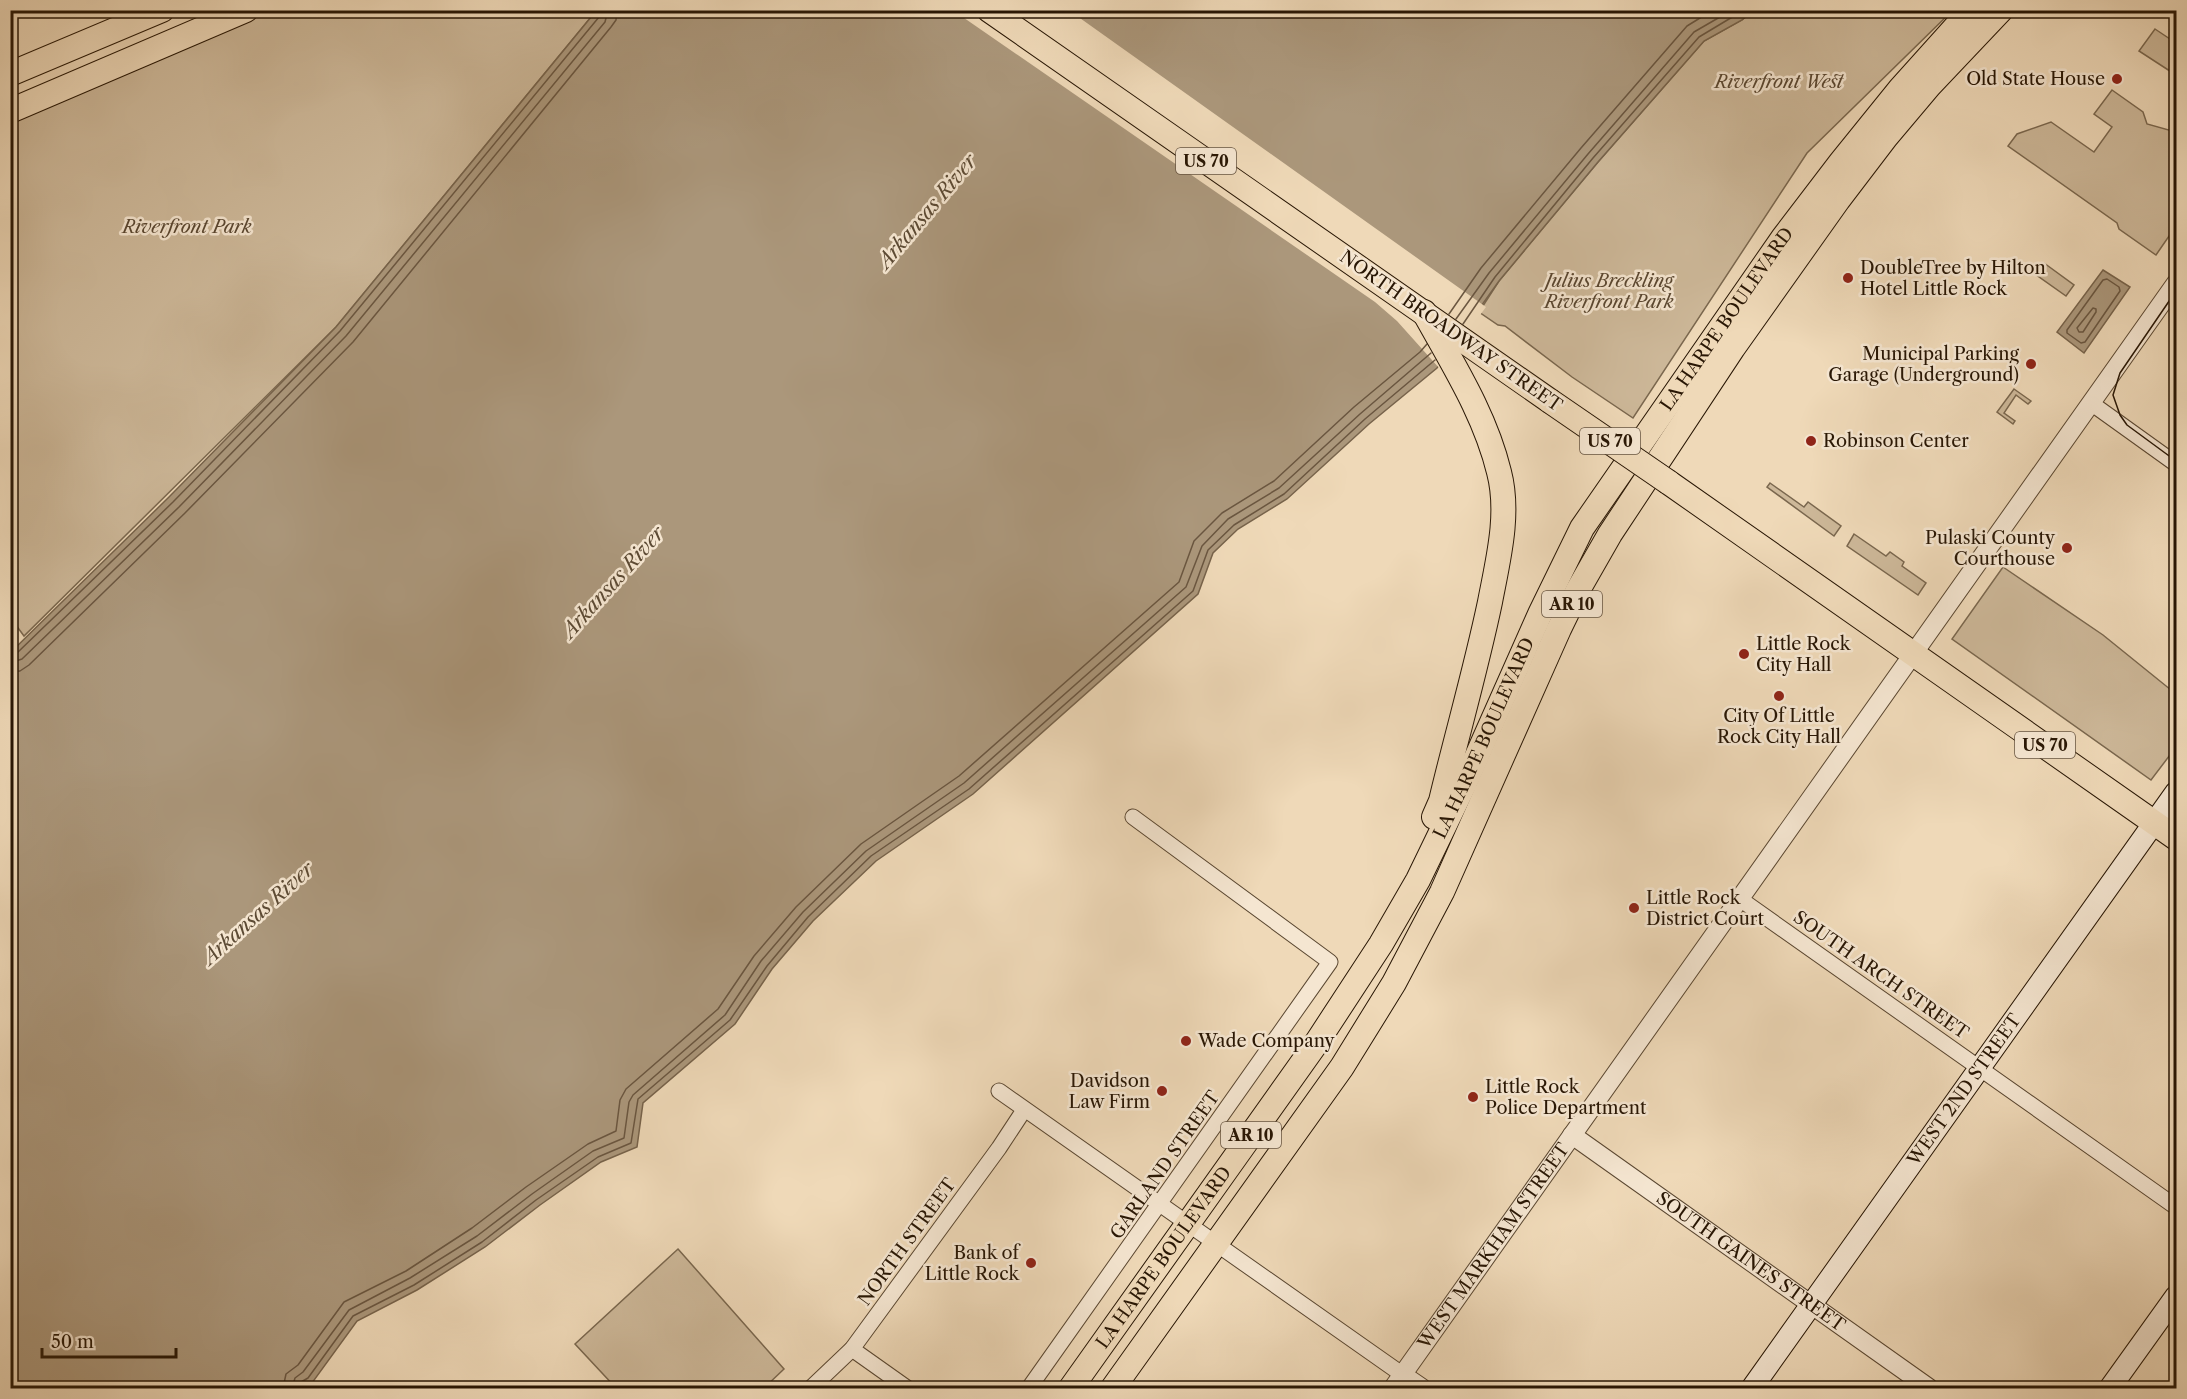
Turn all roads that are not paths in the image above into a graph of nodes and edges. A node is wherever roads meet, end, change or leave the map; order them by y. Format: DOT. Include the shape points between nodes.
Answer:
graph roads {
  1 [pos="162,10"];
  2 [pos="246,10"];
  3 [pos="989,10"];
  4 [pos="1971,10"];
  5 [pos="2001,10"];
  6 [pos="10,74"];
  7 [pos="10,111"];
  8 [pos="2176,283"];
  9 [pos="1424,312"];
  10 [pos="2091,403"];
  11 [pos="2176,464"];
  12 [pos="1913,653"];
  13 [pos="2176,792"];
  14 [pos="1133,817"];
  15 [pos="2155,822"];
  16 [pos="2176,838"];
  17 [pos="1740,899"];
  18 [pos="1315,1045"];
  19 [pos="1980,1068"];
  20 [pos="999,1091"];
  21 [pos="1024,1110"];
  22 [pos="1572,1135"];
  23 [pos="1160,1206"];
  24 [pos="2176,1207"];
  25 [pos="1188,1226"];
  26 [pos="1216,1244"];
  27 [pos="2176,1296"];
  28 [pos="1812,1305"];
  29 [pos="852,1349"];
  30 [pos="1398,1382"];
  31 [pos="811,1389"];
  32 [pos="907,1389"];
  33 [pos="1029,1389"];
  34 [pos="1071,1389"];
  35 [pos="1113,1389"];
  36 [pos="1422,1389"];
  37 [pos="1752,1389"];
  38 [pos="1929,1389"];
  39 [pos="2110,1389"];
  1 -- 6 [label="main road"];
  2 -- 7 [label="main road"];
  3 -- 9 [label="main road, NORTH BROADWAY STREET / US 70"];
  4 -- 18 [label="main road, LA HARPE BOULEVARD / AR 10" via="1900,89 1783,238 1582,528 1418,880"];
  5 -- 26 [label="main road, LA HARPE BOULEVARD / AR 10" via="1929,86 1838,200 1733,348 1610,534 1559,629 1442,892 1394,983 1342,1067"];
  8 -- 10 [label="street, WEST MARKHAM STREET"];
  9 -- 12 [label="main road, NORTH BROADWAY STREET / US 70, bridge"];
  9 -- 18 [label="main road" via="1488,433 1500,474 1503,515 1499,556 1441,801"];
  10 -- 11 [label="street"];
  10 -- 12 [label="street, WEST MARKHAM STREET"];
  12 -- 15 [label="main road, US 70"];
  12 -- 17 [label="street, WEST MARKHAM STREET"];
  13 -- 15 [label="main road, WEST 2ND STREET"];
  14 -- 23 [label="street, GARLAND STREET" via="1330,962"];
  15 -- 16 [label="main road, US 70"];
  15 -- 19 [label="main road, WEST 2ND STREET"];
  17 -- 19 [label="street, SOUTH ARCH STREET"];
  17 -- 22 [label="street, WEST MARKHAM STREET"];
  18 -- 25 [label="main road, LA HARPE BOULEVARD / AR 10"];
  19 -- 24 [label="street, SOUTH ARCH STREET"];
  19 -- 28 [label="main road, WEST 2ND STREET"];
  20 -- 21 [label="street"];
  21 -- 23 [label="street"];
  21 -- 29 [label="street, NORTH STREET"];
  22 -- 28 [label="street, SOUTH GAINES STREET"];
  22 -- 30 [label="street, WEST MARKHAM STREET"];
  23 -- 25 [label="street"];
  23 -- 33 [label="street, GARLAND STREET"];
  25 -- 26 [label="street"];
  25 -- 34 [label="main road, LA HARPE BOULEVARD / AR 10"];
  26 -- 30 [label="street"];
  26 -- 35 [label="main road, LA HARPE BOULEVARD / AR 10"];
  27 -- 39 [label="main road"];
  28 -- 37 [label="main road, WEST 2ND STREET"];
  28 -- 38 [label="street, SOUTH GAINES STREET"];
  29 -- 31 [label="street, NORTH STREET"];
  29 -- 32 [label="street"];
  30 -- 36 [label="street"];
}
